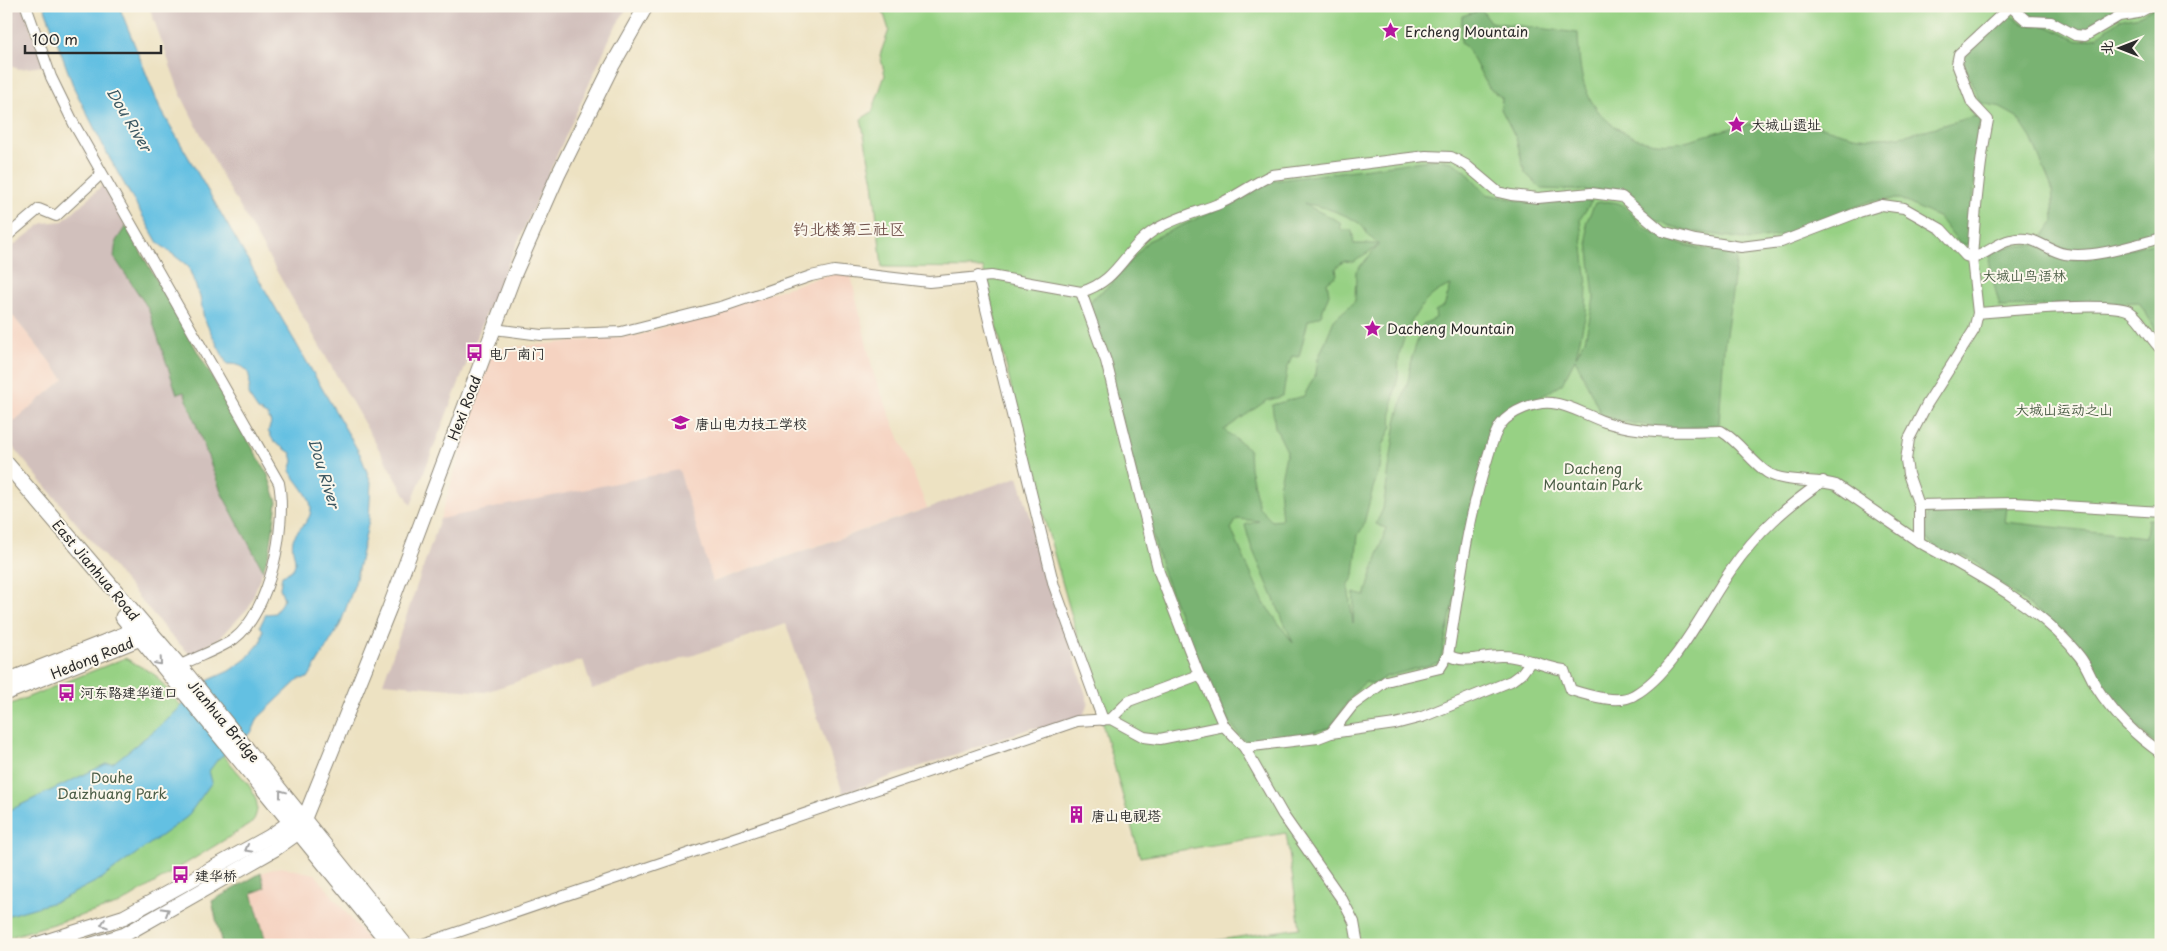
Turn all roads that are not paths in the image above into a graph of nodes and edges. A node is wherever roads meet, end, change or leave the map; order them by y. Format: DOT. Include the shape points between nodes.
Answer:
graph roads {
  1 [pos="26,6"];
  2 [pos="646,6"];
  3 [pos="2151,6"];
  4 [pos="2011,7"];
  5 [pos="101,174"];
  6 [pos="6,237"];
  7 [pos="2161,238"];
  8 [pos="1972,258"];
  9 [pos="978,276"];
  10 [pos="1081,292"];
  11 [pos="1978,313"];
  12 [pos="494,329"];
  13 [pos="2161,349"];
  14 [pos="6,463"];
  15 [pos="6,478"];
  16 [pos="1823,481"];
  17 [pos="1919,505"];
  18 [pos="2161,512"];
  19 [pos="1919,542"];
  20 [pos="139,632"];
  21 [pos="1448,655"];
  22 [pos="1531,661"];
  23 [pos="1199,675"];
  24 [pos="182,676"];
  25 [pos="6,681"];
  26 [pos="6,693"];
  27 [pos="1107,720"];
  28 [pos="1224,726"];
  29 [pos="1331,733"];
  30 [pos="1244,747"];
  31 [pos="2161,753"];
  32 [pos="297,825"];
  33 [pos="125,940"];
  34 [pos="35,945"];
  35 [pos="91,945"];
  36 [pos="391,945"];
  37 [pos="405,945"];
  38 [pos="420,945"];
  39 [pos="1358,945"];
  1 -- 5 [label="street" via="52,77"];
  2 -- 12 [label="street, Hexi Road" via="558,175"];
  3 -- 4 [label="street" via="2138,13 2119,16 2085,36 2075,36 2051,22 2027,21"];
  4 -- 8 [label="street" via="1960,54 1957,64 1972,103 1988,120"];
  5 -- 6 [label="street" via="56,216 39,209"];
  5 -- 24 [label="street" via="278,483 282,501 278,549 251,620 234,638"];
  7 -- 8 [label="street" via="2095,253 2067,254 2050,249 2037,240 2011,240"];
  8 -- 10 [label="street" via="1966,256 1942,229 1904,208 1882,205 1781,242 1741,248 1662,231 1622,197 1591,193 1538,198 1511,195 1498,192 1451,156 1426,156 1272,175 1224,202 1153,231 1107,280"];
  8 -- 11 [label="street"];
  9 -- 10 [label="street"];
  9 -- 12 [label="street" via="929,282 834,271 724,306 621,332 541,334"];
  9 -- 27 [label="street" via="1054,586"];
  10 -- 23 [label="street" via="1106,361 1159,572"];
  11 -- 13 [label="street" via="2062,308 2126,309"];
  11 -- 17 [label="street" via="1974,330 1909,439 1908,474"];
  12 -- 32 [label="street, Hexi Road" via="389,609"];
  14 -- 20 [label="main road, East Jianhua Road"];
  15 -- 20 [label="main road, East Jianhua Road"];
  16 -- 19 [label="street" via="1836,485"];
  16 -- 21 [label="street" via="1776,476 1767,472 1721,431 1642,430 1606,422 1551,403 1512,414 1501,425 1494,440 1478,487"];
  16 -- 22 [label="street" via="1788,505 1768,524 1732,568 1661,675 1633,696 1624,699 1572,690 1564,670"];
  17 -- 18 [label="street" via="2015,503"];
  17 -- 19 [label="street"];
  19 -- 31 [label="street" via="1986,579 2061,636 2081,658 2107,703"];
  20 -- 24 [label="main road, East Jianhua Road"];
  20 -- 25 [label="street, Hedong Road"];
  20 -- 26 [label="street, Hedong Road"];
  21 -- 22 [label="street" via="1457,660 1501,655"];
  21 -- 29 [label="street" via="1440,668 1386,681 1353,705"];
  22 -- 29 [label="street" via="1510,681 1422,717"];
  23 -- 27 [label="street" via="1129,701"];
  23 -- 28 [label="street"];
  24 -- 32 [label="main road, Jianhua Bridge"];
  27 -- 28 [label="street" via="1144,737 1160,739"];
  27 -- 38 [label="street" via="1077,722"];
  28 -- 30 [label="street"];
  29 -- 30 [label="street" via="1318,738"];
  30 -- 39 [label="street" via="1284,815 1343,901 1354,922"];
  33 -- 32 [label="street, one-way" via="275,849"];
  32 -- 34 [label="street, one-way" via="269,837 124,917"];
  32 -- 36 [label="main road"];
  32 -- 37 [label="main road"];
  33 -- 35 [label="street"];
}
